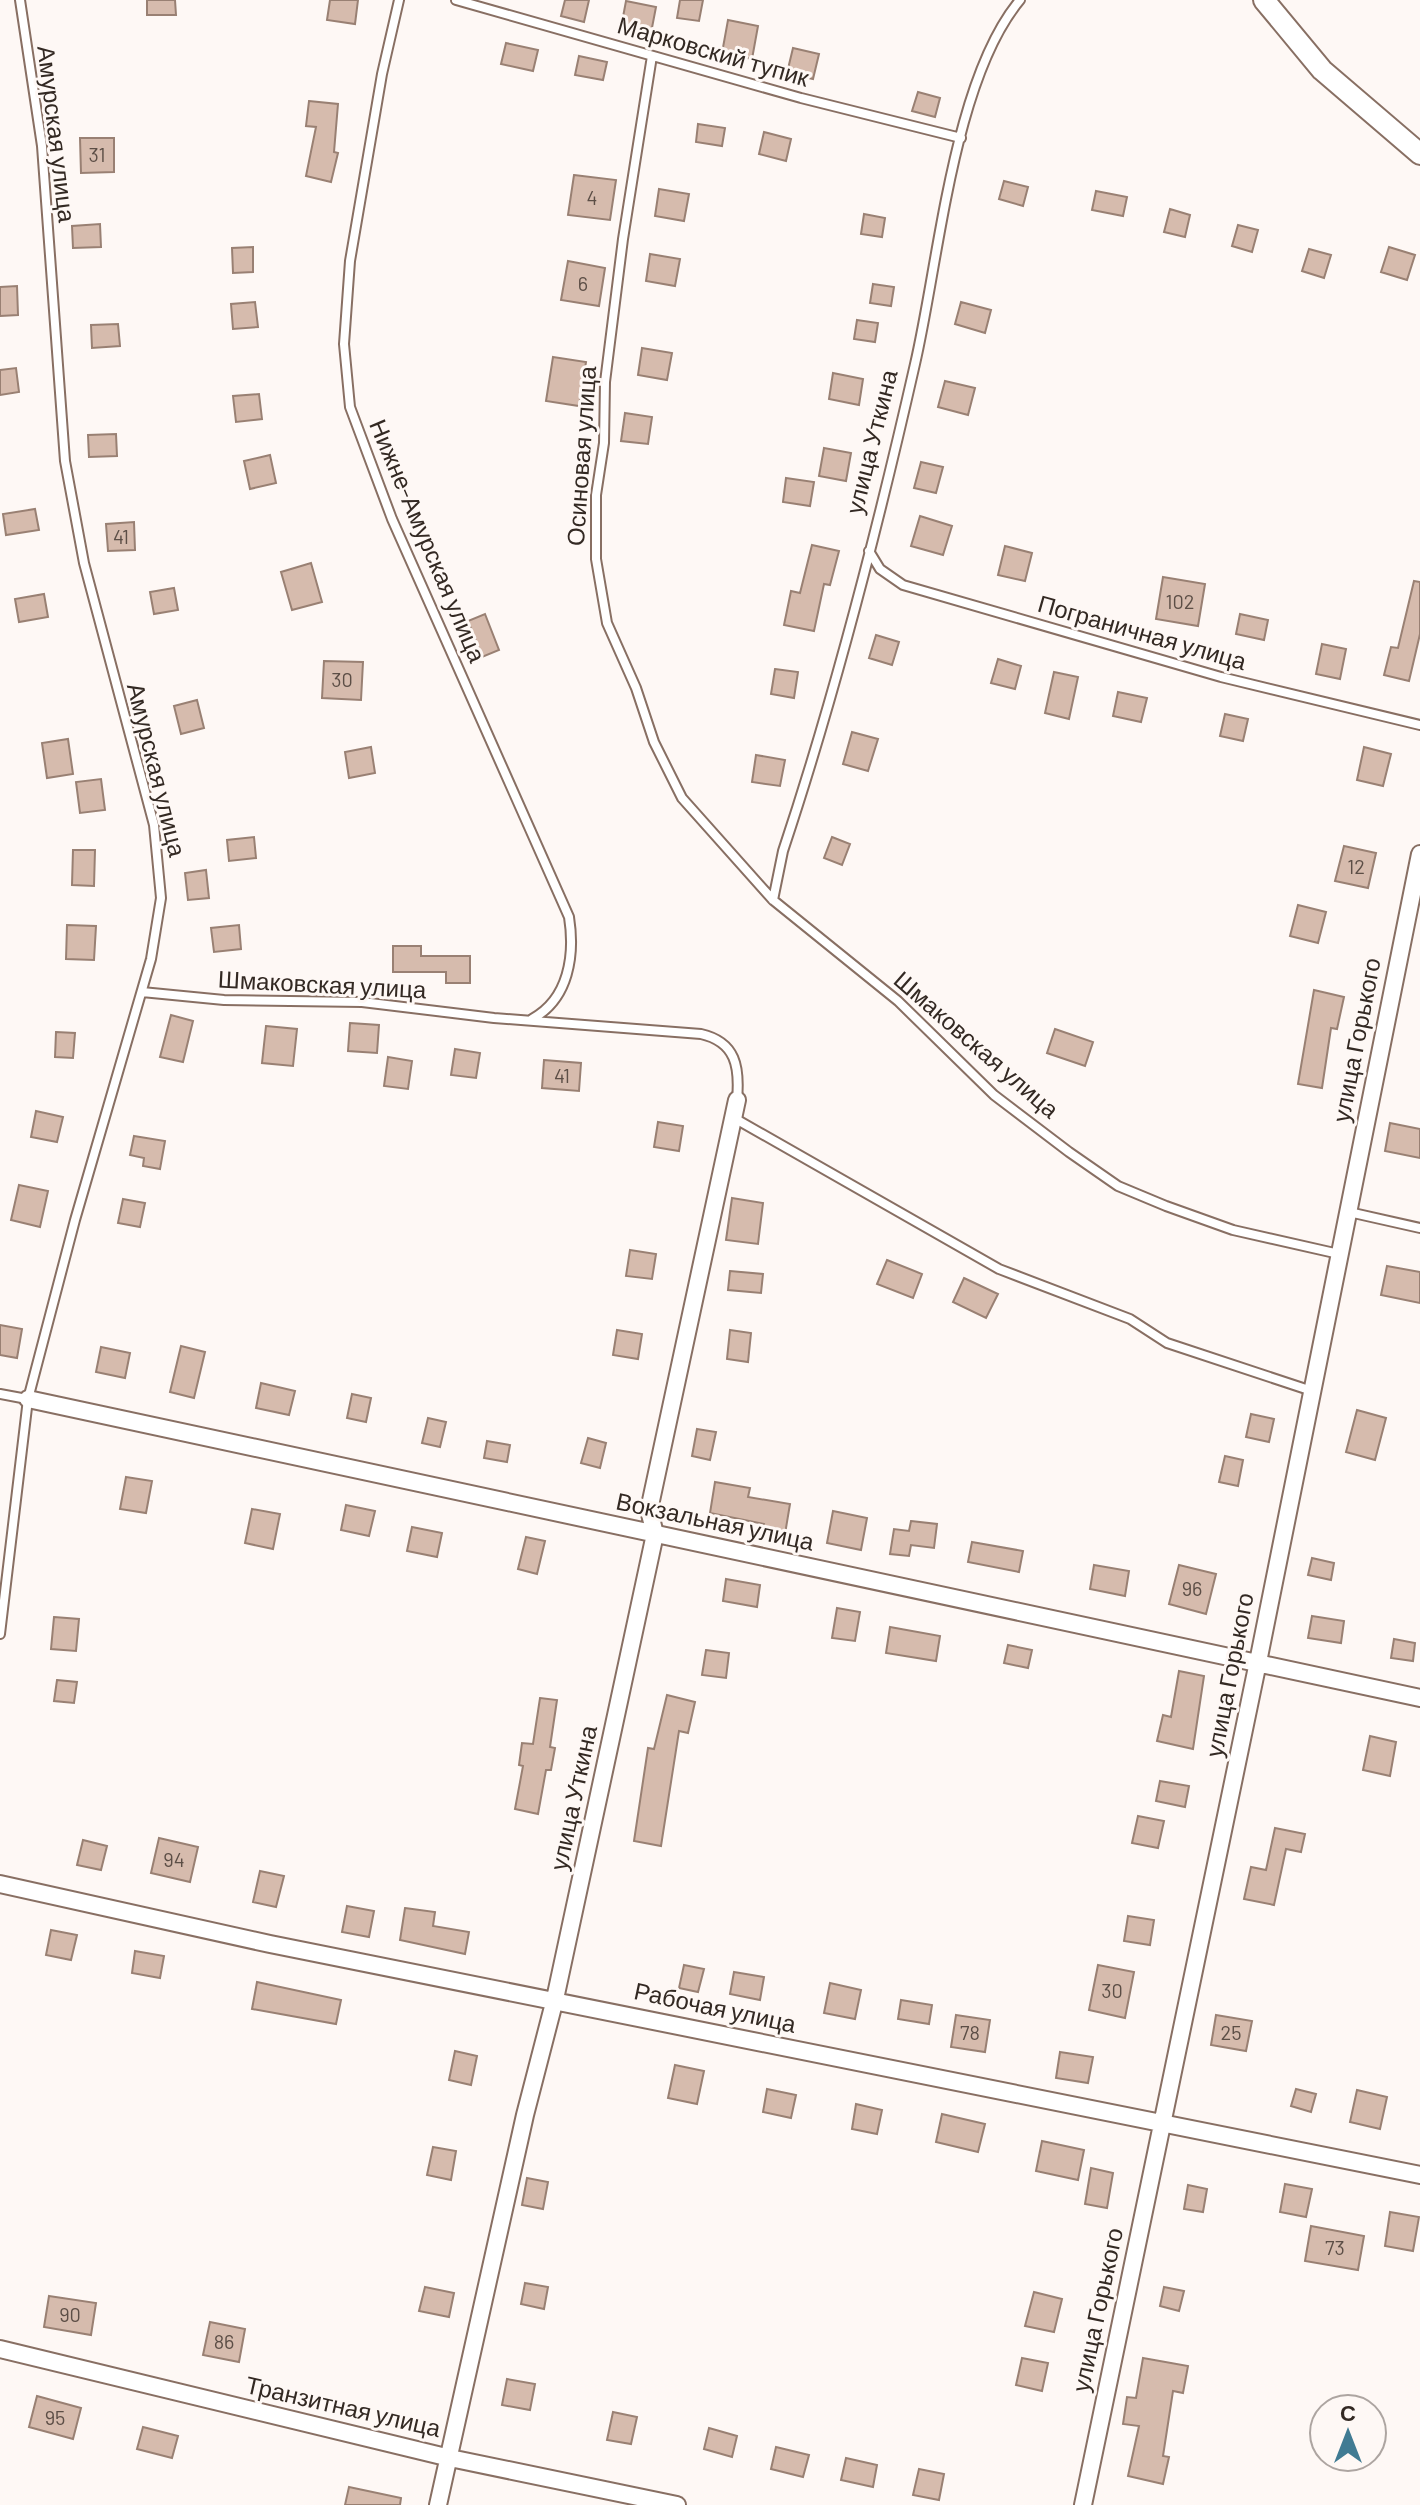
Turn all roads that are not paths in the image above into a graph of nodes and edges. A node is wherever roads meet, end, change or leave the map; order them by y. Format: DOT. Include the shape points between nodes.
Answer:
graph roads {
  1 [pos="20,0"];
  2 [pos="399,0"];
  3 [pos="456,0"];
  4 [pos="1020,0"];
  5 [pos="1264,0"];
  6 [pos="652,56"];
  7 [pos="961,138"];
  8 [pos="1420,154"];
  9 [pos="869,551"];
  10 [pos="1420,725"];
  11 [pos="1420,854"];
  12 [pos="746,869"];
  13 [pos="773,900"];
  14 [pos="142,992"];
  15 [pos="532,1019"];
  16 [pos="737,1100"];
  17 [pos="734,1117"];
  18 [pos="1349,1212"];
  19 [pos="1420,1228"];
  20 [pos="1340,1254"];
  21 [pos="1312,1391"];
  22 [pos="0,1394"];
  23 [pos="28,1399"];
  24 [pos="655,1534"];
  25 [pos="0,1634"];
  26 [pos="1258,1662"];
  27 [pos="1420,1698"];
  28 [pos="0,1884"];
  29 [pos="555,1999"];
  30 [pos="1161,2125"];
  31 [pos="1420,2175"];
  32 [pos="0,2349"];
  33 [pos="450,2458"];
  34 [pos="438,2505"];
  35 [pos="677,2505"];
  36 [pos="1083,2505"];
  1 -- 14 [label="lane, Амурская улица" via="42,146 65,461 84,563 161,868 159,925"];
  2 -- 15 [label="lane, Нижне-Амурская улица" via="350,261 346,380 350,407 392,519 569,917 572,956 567,976 553,1003"];
  3 -- 6 [label="lane, Марковский тупик"];
  4 -- 7 [label="lane, улица Уткина" via="992,41"];
  5 -- 8 [label="street" via="1322,70"];
  6 -- 7 [label="lane, Марковский тупик"];
  6 -- 12 [label="lane, Осиновая улица" via="608,355 596,559 607,623 654,742 682,798"];
  7 -- 9 [label="lane, улица Уткина" via="916,363"];
  9 -- 10 [label="lane, Пограничная улица" via="880,569 903,585 1221,677"];
  9 -- 13 [label="lane, улица Уткина"];
  11 -- 18 [label="street, улица Горького"];
  12 -- 13 [label="lane, Шмаковская улица"];
  13 -- 20 [label="lane, Шмаковская улица" via="898,1001 994,1095 1118,1186 1233,1230"];
  14 -- 15 [label="lane, Шмаковская улица" via="224,1000 362,1002"];
  14 -- 23 [label="lane, Амурская улица"];
  15 -- 16 [label="lane, Шмаковская улица" via="715,1038 737,1061"];
  16 -- 17 [label="street, улица Уткина"];
  17 -- 21 [label="lane" via="999,1269 1130,1319 1167,1343"];
  17 -- 24 [label="street, улица Уткина" via="649,1510"];
  18 -- 19 [label="lane"];
  18 -- 20 [label="street, улица Горького"];
  20 -- 21 [label="street, улица Горького"];
  21 -- 26 [label="street, улица Горького"];
  22 -- 23 [label="lane, Вокзальная улица"];
  23 -- 24 [label="street, Вокзальная улица"];
  23 -- 25 [label="lane, Амурская улица"];
  24 -- 26 [label="street, Вокзальная улица"];
  24 -- 29 [label="street, улица Уткина"];
  26 -- 27 [label="street, Вокзальная улица"];
  26 -- 30 [label="street, улица Горького"];
  28 -- 29 [label="street, Рабочая улица"];
  29 -- 30 [label="street, Рабочая улица"];
  29 -- 33 [label="street, улица Уткина"];
  30 -- 31 [label="street, Рабочая улица"];
  30 -- 36 [label="street, улица Горького"];
  32 -- 33 [label="street, Транзитная улица"];
  33 -- 34 [label="street, улица Уткина"];
  33 -- 35 [label="street, Транзитная улица"];
}
